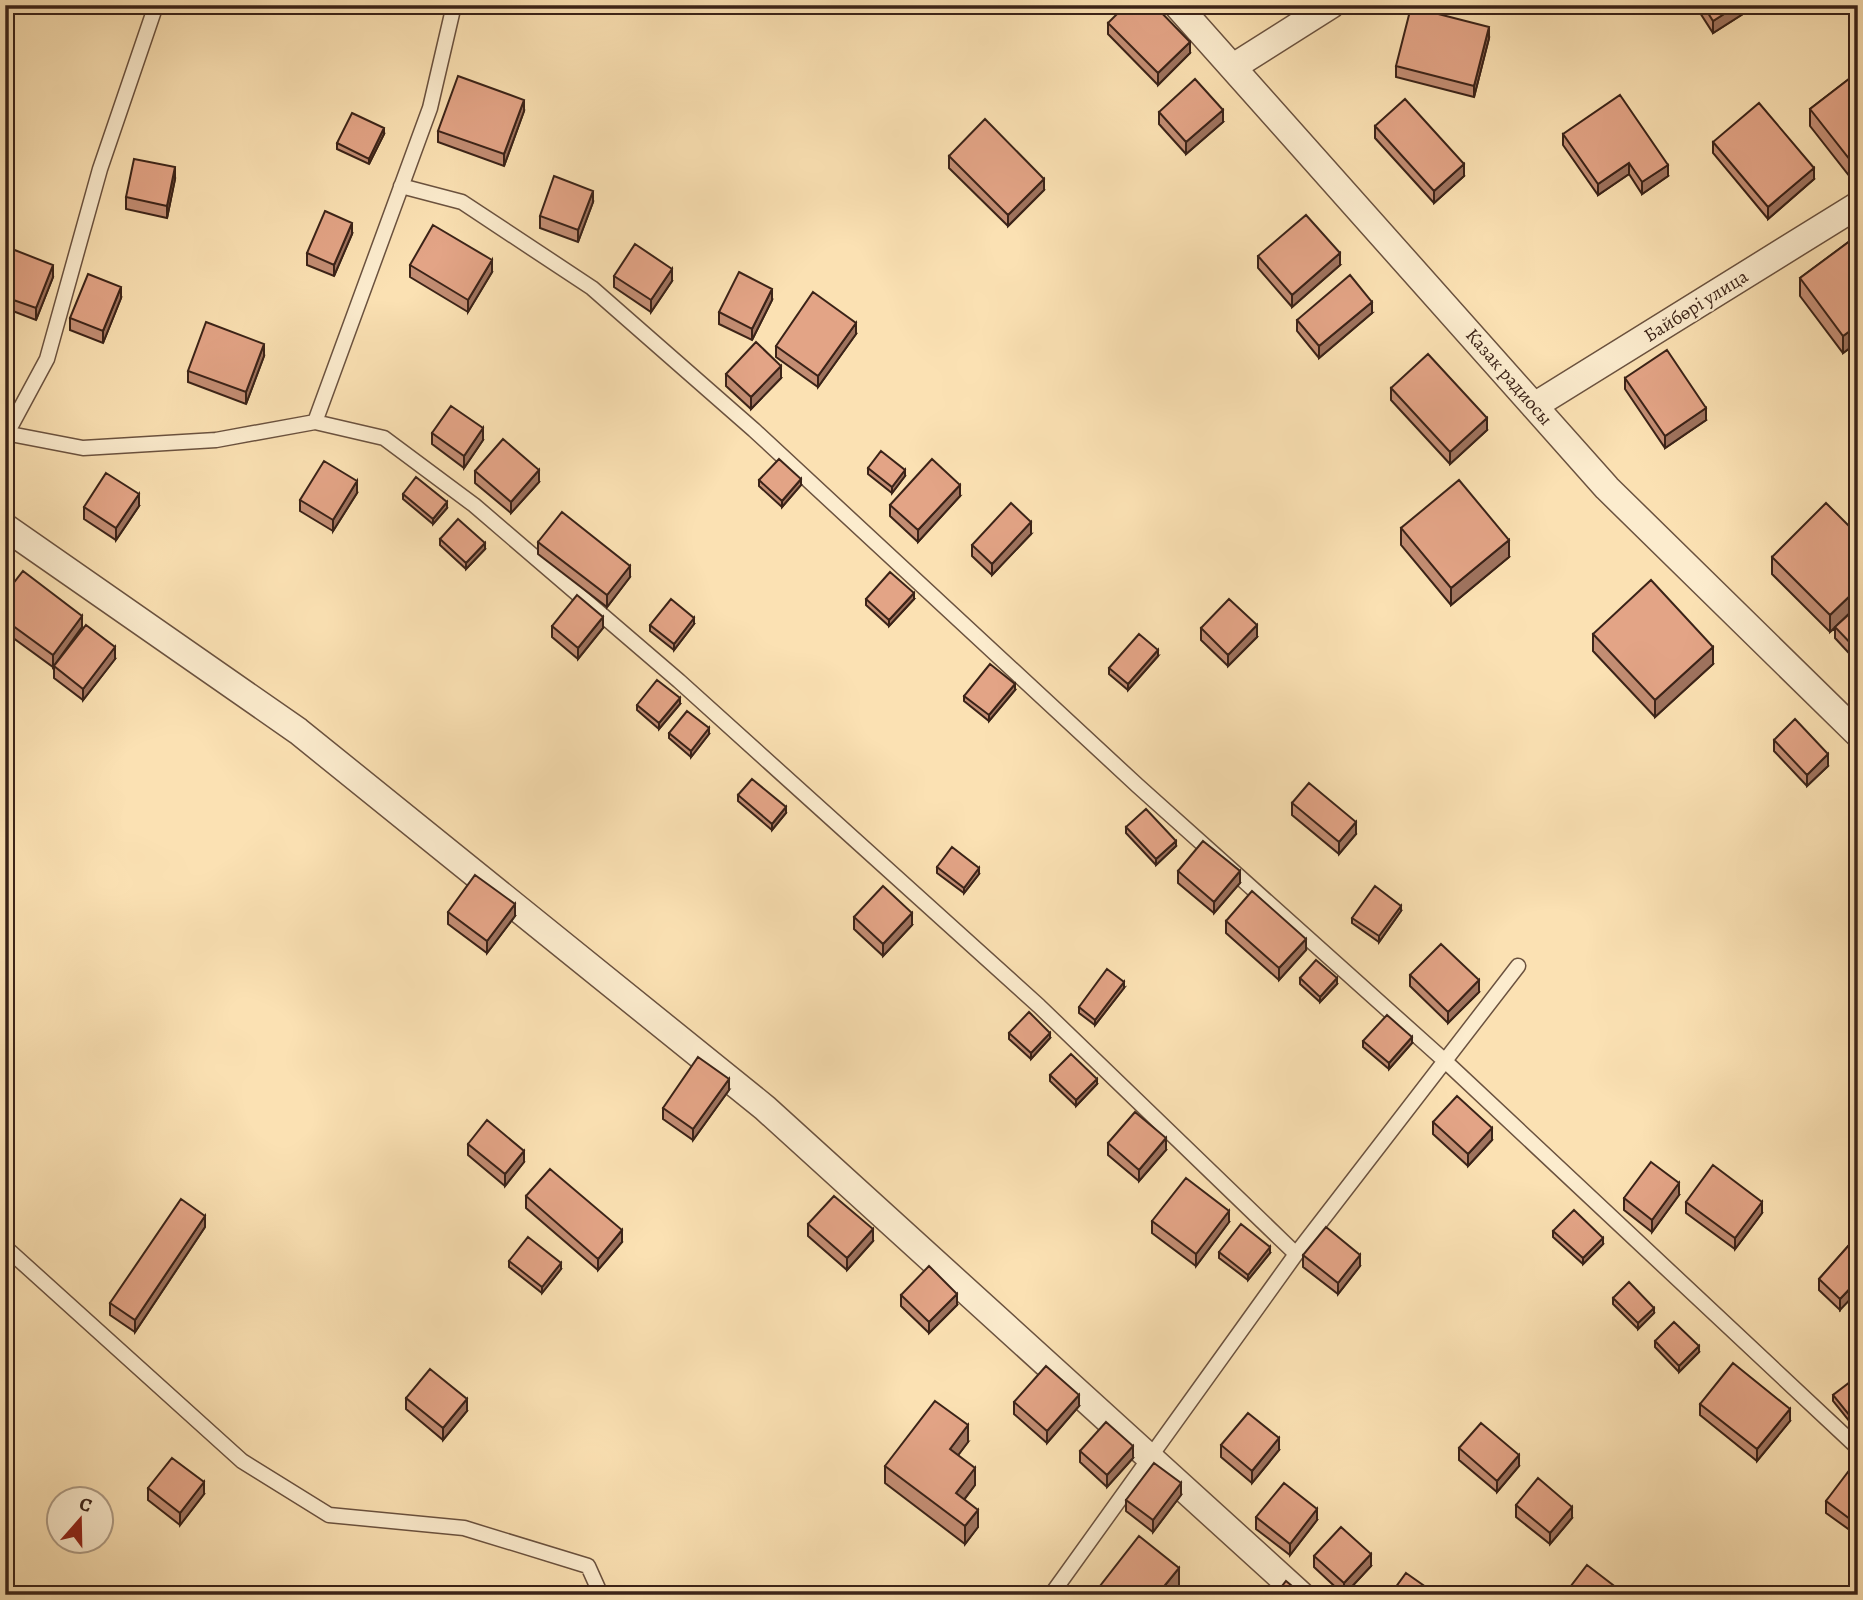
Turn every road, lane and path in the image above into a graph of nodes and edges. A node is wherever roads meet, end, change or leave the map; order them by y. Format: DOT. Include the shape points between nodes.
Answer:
graph roads {
  1 [pos="156,5"];
  2 [pos="454,5"];
  3 [pos="1177,5"];
  4 [pos="1331,5"];
  5 [pos="1233,67"];
  6 [pos="401,186"];
  7 [pos="1858,205"];
  8 [pos="1534,406"];
  9 [pos="315,422"];
  10 [pos="6,435"];
  11 [pos="5,527"];
  12 [pos="1858,734"];
  13 [pos="1518,965"];
  14 [pos="1444,1061"];
  15 [pos="5,1247"];
  16 [pos="1296,1254"];
  17 [pos="1858,1448"];
  18 [pos="1151,1458"];
  19 [pos="601,1595"];
  20 [pos="1051,1595"];
  21 [pos="1301,1595"];
  1 -- 10 [label="lane" via="100,169 47,359"];
  2 -- 6 [label="lane" via="430,108"];
  3 -- 5 [label="street, Казак радиосы"];
  4 -- 5 [label="street"];
  5 -- 8 [label="street, Казак радиосы"];
  6 -- 9 [label="lane"];
  6 -- 14 [label="lane" via="461,202 592,288 754,430 1138,786"];
  7 -- 8 [label="street, Байбөрі улица"];
  8 -- 12 [label="street, Казак радиосы" via="1606,488"];
  9 -- 10 [label="lane" via="216,440 83,448"];
  9 -- 16 [label="lane" via="384,438 474,505 679,681 1029,997"];
  11 -- 18 [label="street" via="298,731 765,1108"];
  13 -- 14 [label="lane"];
  14 -- 16 [label="lane"];
  14 -- 17 [label="lane"];
  15 -- 19 [label="lane" via="242,1461 329,1515 464,1528 588,1566"];
  16 -- 18 [label="lane"];
  18 -- 20 [label="lane"];
  18 -- 21 [label="street"];
}
